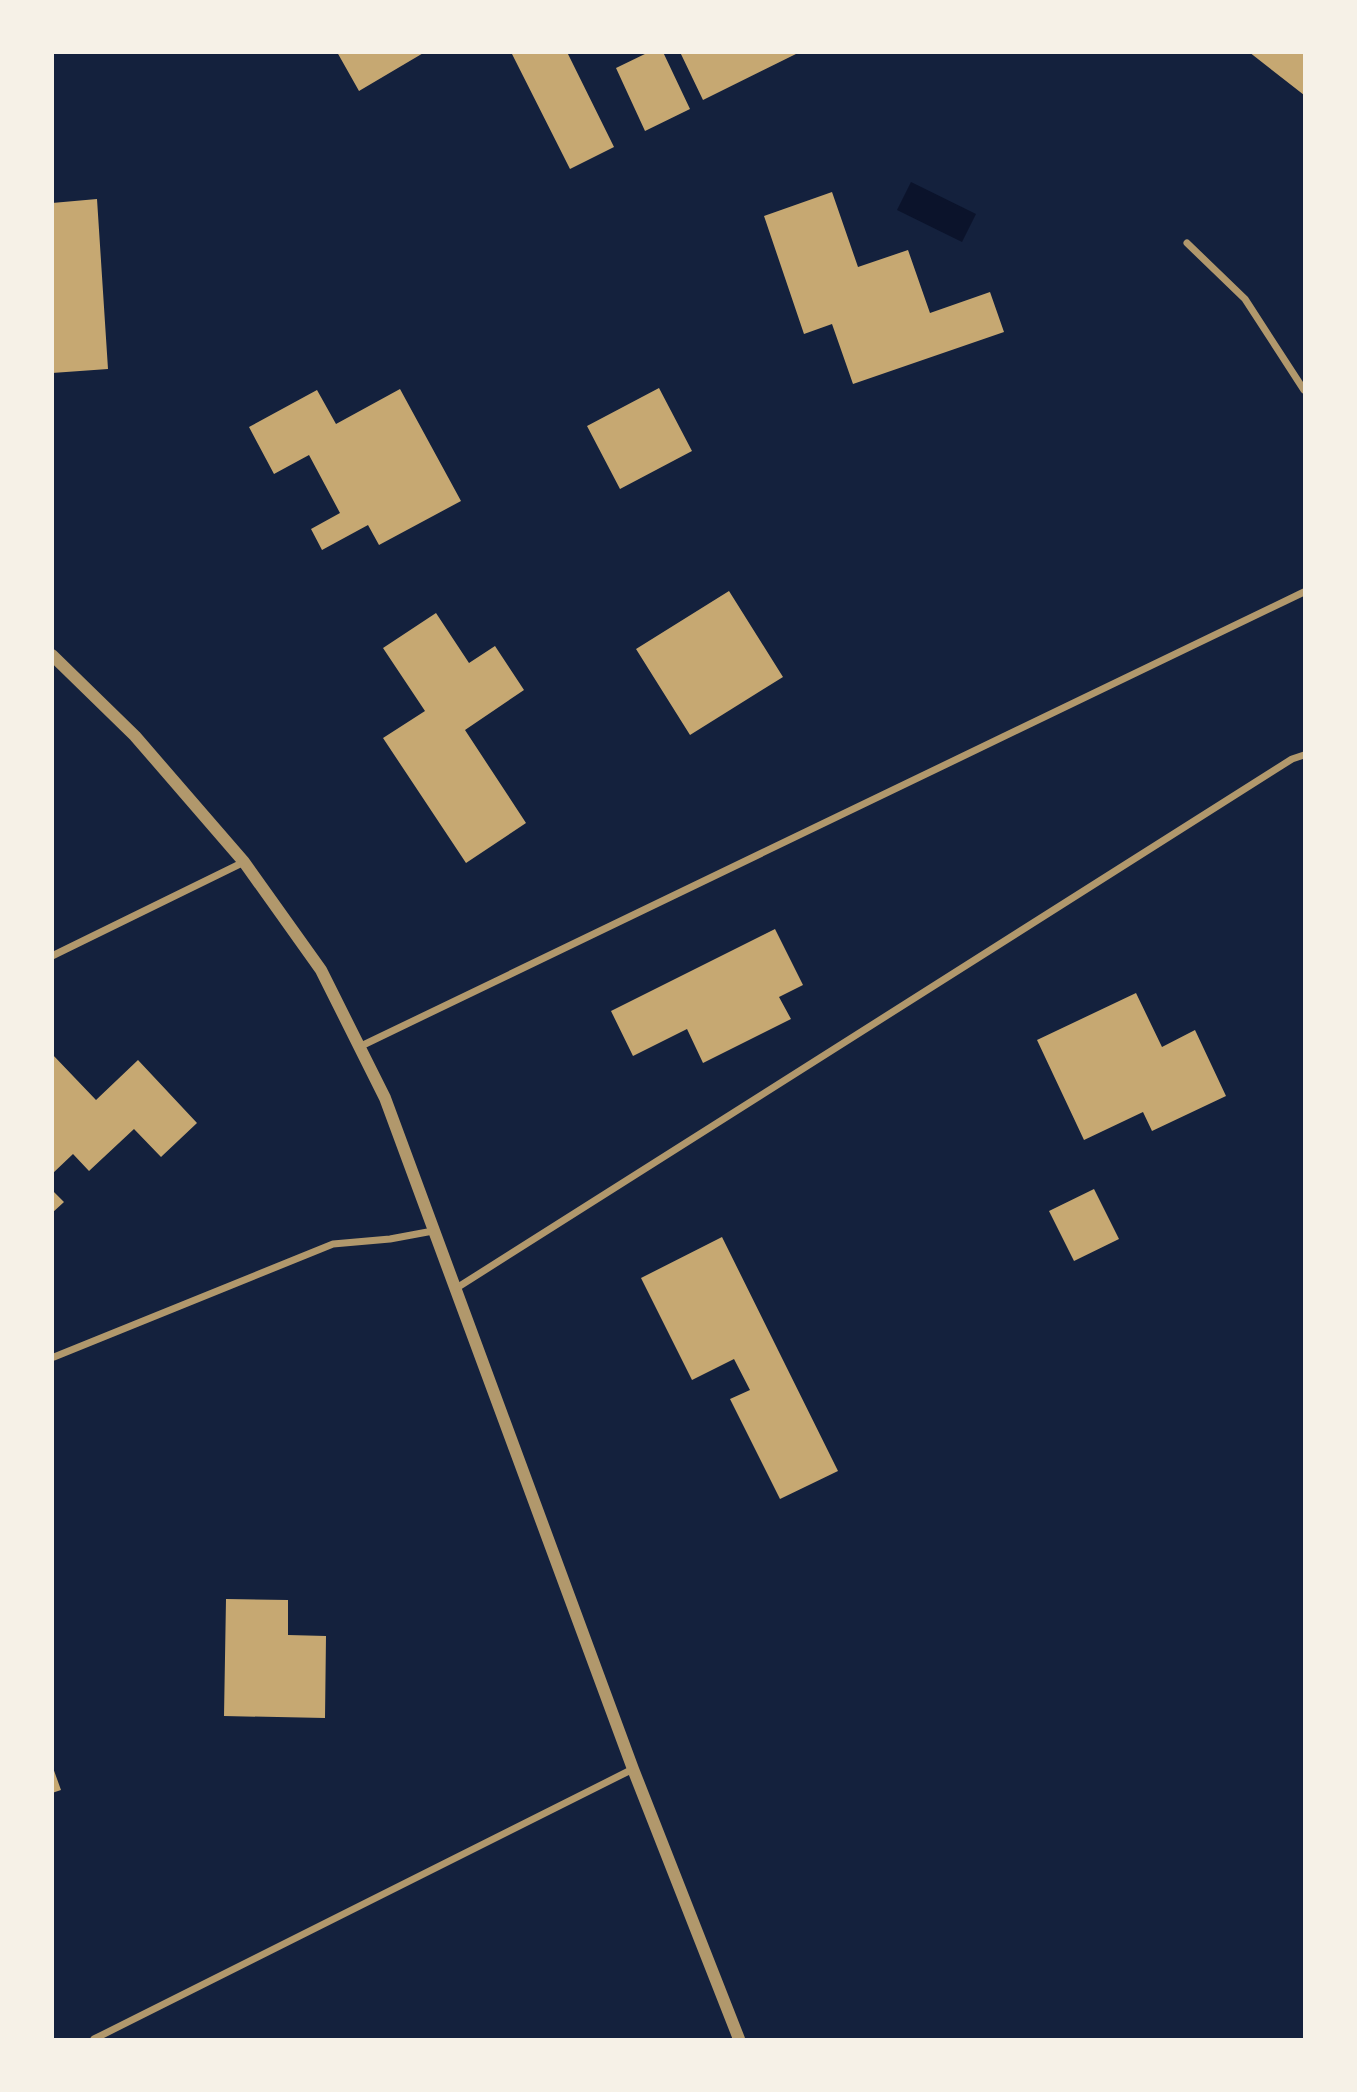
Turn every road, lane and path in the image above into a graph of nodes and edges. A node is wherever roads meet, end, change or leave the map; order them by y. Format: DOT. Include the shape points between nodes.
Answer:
graph roads {
  1 [pos="1187,243"];
  2 [pos="1304,390"];
  3 [pos="1304,592"];
  4 [pos="52,655"];
  5 [pos="1304,755"];
  6 [pos="244,862"];
  7 [pos="52,956"];
  8 [pos="359,1046"];
  9 [pos="433,1231"];
  10 [pos="455,1289"];
  11 [pos="54,1357"];
  12 [pos="633,1769"];
  13 [pos="94,2039"];
  14 [pos="739,2039"];
  1 -- 2 [label="street" via="1245,299"];
  3 -- 8 [label="street"];
  4 -- 6 [label="street" via="135,736"];
  5 -- 10 [label="street" via="1107,874"];
  6 -- 7 [label="street"];
  6 -- 8 [label="street" via="321,970"];
  8 -- 9 [label="street" via="385,1098"];
  9 -- 10 [label="street"];
  9 -- 11 [label="street" via="333,1244"];
  10 -- 12 [label="street"];
  12 -- 13 [label="street"];
  12 -- 14 [label="street"];
}
